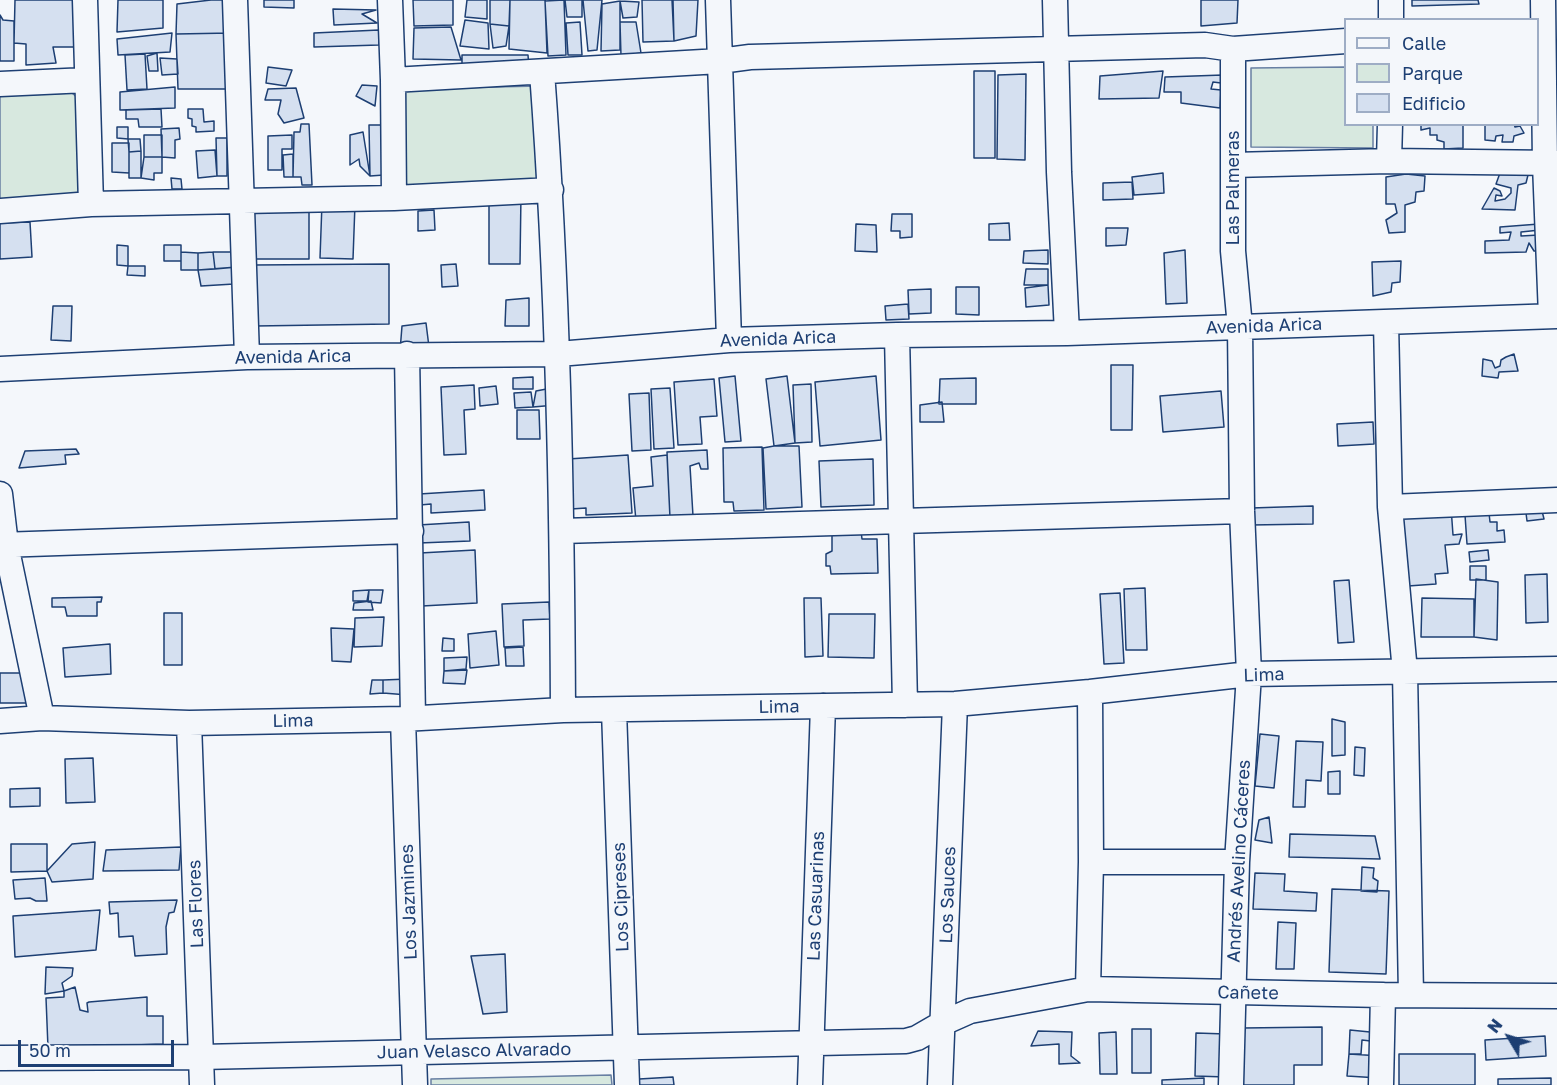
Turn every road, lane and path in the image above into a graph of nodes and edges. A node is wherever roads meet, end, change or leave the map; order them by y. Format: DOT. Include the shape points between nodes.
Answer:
graph roads {
  1 [pos="85,0"];
  2 [pos="235,0"];
  3 [pos="390,0"];
  4 [pos="718,0"];
  5 [pos="1055,0"];
  6 [pos="1391,0"];
  7 [pos="1543,0"];
  8 [pos="1391,18"];
  9 [pos="1344,41"];
  10 [pos="1057,49"];
  11 [pos="1233,49"];
  12 [pos="720,61"];
  13 [pos="542,72"];
  14 [pos="87,80"];
  15 [pos="393,80"];
  16 [pos="0,84"];
  17 [pos="1390,126"];
  18 [pos="1389,161"];
  19 [pos="1551,163"];
  20 [pos="1233,165"];
  21 [pos="551,190"];
  22 [pos="394,198"];
  23 [pos="242,201"];
  24 [pos="91,204"];
  25 [pos="0,211"];
  26 [pos="1554,316"];
  27 [pos="1386,322"];
  28 [pos="1240,327"];
  29 [pos="1067,333"];
  30 [pos="897,335"];
  31 [pos="729,340"];
  32 [pos="407,354"];
  33 [pos="558,354"];
  34 [pos="248,357"];
  35 [pos="0,369"];
  36 [pos="0,494"];
  37 [pos="1557,500"];
  38 [pos="1390,507"];
  39 [pos="1242,511"];
  40 [pos="901,521"];
  41 [pos="411,531"];
  42 [pos="562,531"];
  43 [pos="3,545"];
  44 [pos="1557,669"];
  45 [pos="1405,672"];
  46 [pos="1249,674"];
  47 [pos="1090,692"];
  48 [pos="955,704"];
  49 [pos="905,705"];
  50 [pos="823,706"];
  51 [pos="614,710"];
  52 [pos="563,711"];
  53 [pos="42,718"];
  54 [pos="408,719"];
  55 [pos="0,721"];
  56 [pos="189,723"];
  57 [pos="1092,862"];
  58 [pos="1237,862"];
  59 [pos="1088,989"];
  60 [pos="1234,992"];
  61 [pos="1411,994"];
  62 [pos="1383,995"];
  63 [pos="1557,996"];
  64 [pos="943,1023"];
  65 [pos="810,1043"];
  66 [pos="626,1047"];
  67 [pos="415,1052"];
  68 [pos="201,1057"];
  69 [pos="0,1058"];
  70 [pos="202,1085"];
  71 [pos="416,1085"];
  72 [pos="627,1085"];
  73 [pos="810,1085"];
  74 [pos="940,1085"];
  75 [pos="1231,1085"];
  76 [pos="1381,1085"];
  1 -- 14 [label="street"];
  2 -- 23 [label="street"];
  3 -- 15 [label="street"];
  4 -- 12 [label="street"];
  5 -- 10 [label="street"];
  6 -- 8 [label="street"];
  7 -- 19 [label="street"];
  9 -- 11 [label="street"];
  10 -- 11 [label="street" via="1206,45"];
  10 -- 12 [label="street"];
  10 -- 29 [label="street"];
  11 -- 20 [label="street, Las Palmeras"];
  12 -- 13 [label="street"];
  12 -- 31 [label="street"];
  13 -- 15 [label="street"];
  13 -- 21 [label="street"];
  14 -- 16 [label="street"];
  14 -- 24 [label="street"];
  15 -- 22 [label="street"];
  17 -- 18 [label="street"];
  18 -- 19 [label="street"];
  18 -- 20 [label="street"];
  19 -- 26 [label="street"];
  20 -- 28 [label="street, Las Palmeras" via="1233,251"];
  21 -- 22 [label="street"];
  21 -- 33 [label="street"];
  22 -- 23 [label="street"];
  23 -- 24 [label="street"];
  23 -- 34 [label="street"];
  24 -- 25 [label="street"];
  26 -- 27 [label="street, Avenida Arica"];
  27 -- 28 [label="street, Avenida Arica"];
  27 -- 38 [label="street"];
  28 -- 29 [label="street, Avenida Arica"];
  28 -- 39 [label="street, Las Palmeras"];
  29 -- 30 [label="street, Avenida Arica"];
  30 -- 31 [label="street, Avenida Arica"];
  30 -- 40 [label="street"];
  31 -- 33 [label="street, Avenida Arica"];
  32 -- 33 [label="street, Avenida Arica"];
  32 -- 34 [label="street, Avenida Arica"];
  32 -- 41 [label="street, Los Jazmines"];
  33 -- 42 [label="street"];
  34 -- 35 [label="street, Avenida Arica"];
  36 -- 43 [label="street"];
  37 -- 38 [label="street"];
  38 -- 45 [label="street"];
  39 -- 40 [label="street"];
  39 -- 46 [label="street, Andrés Avelino Cáceres"];
  40 -- 42 [label="street"];
  40 -- 49 [label="street"];
  41 -- 43 [label="street"];
  41 -- 54 [label="street, Los Jazmines"];
  42 -- 52 [label="street"];
  43 -- 53 [label="street"];
  44 -- 45 [label="street, Lima"];
  45 -- 46 [label="street, Lima"];
  45 -- 61 [label="street"];
  46 -- 47 [label="street, Lima"];
  46 -- 58 [label="street, Andrés Avelino Cáceres"];
  47 -- 48 [label="street, Lima"];
  47 -- 57 [label="street"];
  48 -- 49 [label="street, Lima"];
  48 -- 64 [label="street, Los Sauces"];
  49 -- 50 [label="street, Lima"];
  50 -- 51 [label="street, Lima"];
  50 -- 65 [label="street, Las Casuarinas"];
  51 -- 52 [label="street, Lima"];
  51 -- 66 [label="street, Los Cipreses"];
  52 -- 54 [label="street, Lima"];
  53 -- 55 [label="street, Lima"];
  53 -- 56 [label="street, Lima"];
  54 -- 56 [label="street, Lima"];
  54 -- 67 [label="street, Los Jazmines"];
  56 -- 68 [label="street, Las Flores"];
  57 -- 58 [label="street"];
  57 -- 59 [label="street"];
  58 -- 60 [label="street, Andrés Avelino Cáceres"];
  59 -- 60 [label="street, Cañete"];
  59 -- 64 [label="street, Cañete" via="970,1011"];
  60 -- 62 [label="street, Cañete"];
  60 -- 75 [label="street, Andrés Avelino Cáceres"];
  61 -- 62 [label="street, Cañete"];
  61 -- 63 [label="street, Cañete"];
  62 -- 76 [label="street"];
  64 -- 65 [label="street, Juan Velasco Alvarado" via="906,1041"];
  64 -- 74 [label="street, Los Sauces"];
  65 -- 66 [label="street, Juan Velasco Alvarado"];
  65 -- 73 [label="street, Las Casuarinas"];
  66 -- 67 [label="street, Juan Velasco Alvarado"];
  66 -- 72 [label="street, Los Cipreses"];
  67 -- 68 [label="street, Juan Velasco Alvarado"];
  67 -- 71 [label="street, Los Jazmines"];
  68 -- 69 [label="street, Juan Velasco Alvarado"];
  68 -- 70 [label="street, Las Flores"];
}
